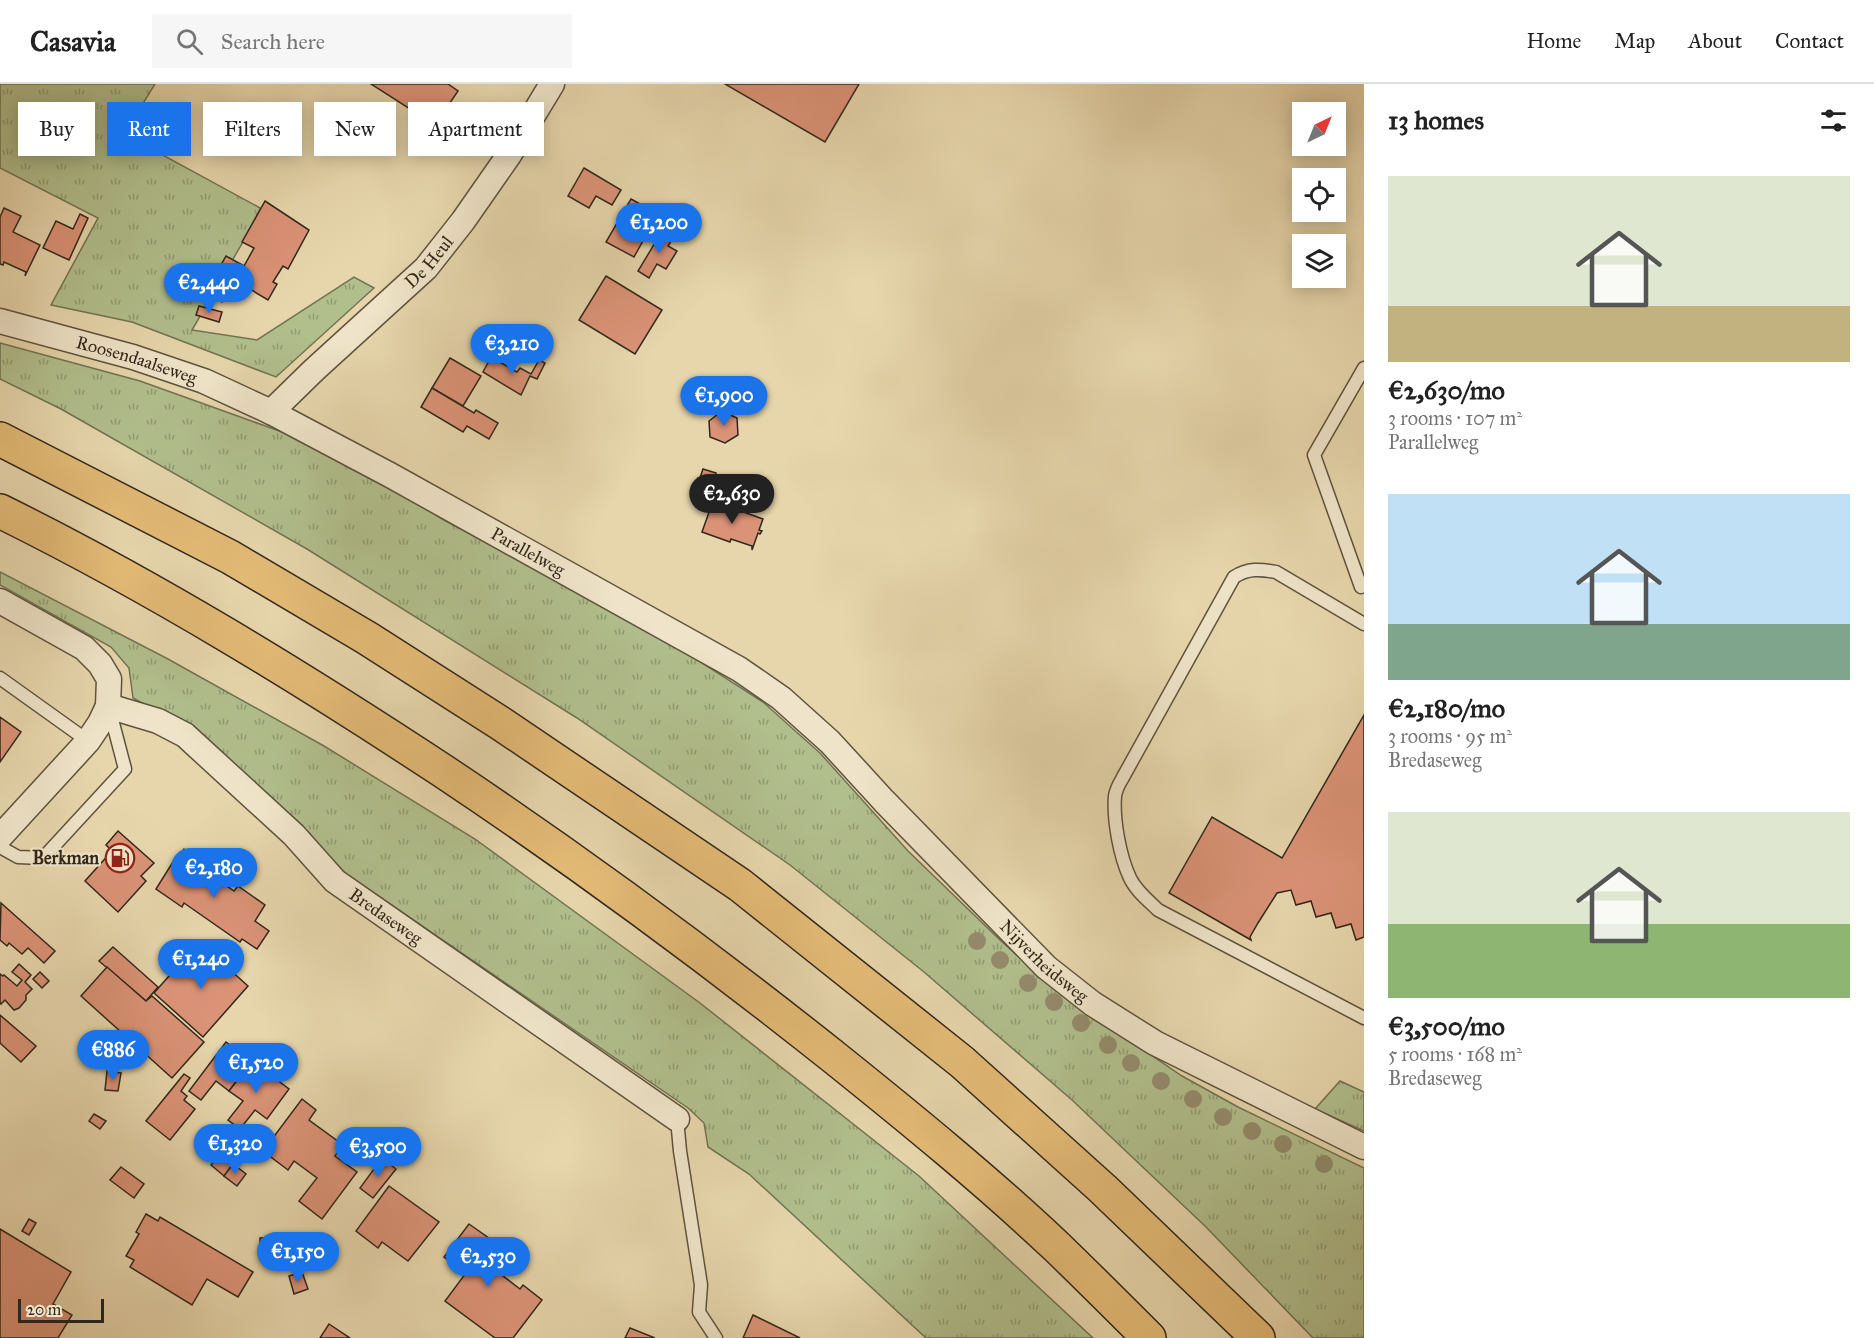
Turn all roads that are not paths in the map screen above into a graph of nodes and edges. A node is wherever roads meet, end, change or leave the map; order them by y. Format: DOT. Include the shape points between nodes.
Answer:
graph roads {
  1 [pos="552,84"];
  2 [pos="0,321"];
  3 [pos="1364,368"];
  4 [pos="271,412"];
  5 [pos="0,439"];
  6 [pos="0,511"];
  7 [pos="1363,586"];
  8 [pos="0,602"];
  9 [pos="1364,624"];
  10 [pos="0,678"];
  11 [pos="781,698"];
  12 [pos="108,706"];
  13 [pos="88,741"];
  14 [pos="0,837"];
  15 [pos="0,847"];
  16 [pos="1364,1018"];
  17 [pos="677,1119"];
  18 [pos="1364,1147"];
  19 [pos="716,1338"];
  20 [pos="1149,1338"];
  21 [pos="1258,1338"];
  1 -- 4 [label="street, De Heul" via="509,155 426,268"];
  2 -- 4 [label="street, Roosendaalseweg" via="133,357 204,381"];
  3 -- 7 [label="lane" via="1314,455"];
  4 -- 11 [label="street, Parallelweg" via="739,669"];
  5 -- 21 [label="highway" via="230,557 367,638 740,885 962,1062 1103,1189"];
  6 -- 20 [label="highway" via="174,603 322,693 625,896 910,1118 1055,1246"];
  8 -- 12 [label="street" via="84,648 109,680"];
  9 -- 16 [label="lane" via="1276,573 1244,570 1234,577 1115,795 1120,845 1131,879 1158,910"];
  10 -- 13 [label="lane"];
  11 -- 18 [label="street, Nijverheidsweg" via="830,742 1046,967 1077,991 1155,1043"];
  12 -- 13 [label="street"];
  12 -- 15 [label="lane" via="125,769 43,858 18,856"];
  12 -- 17 [label="street, Bredaseweg" via="158,721 185,735 294,836 335,881"];
  13 -- 14 [label="street"];
  17 -- 19 [label="lane" via="701,1286 699,1312"];
}
